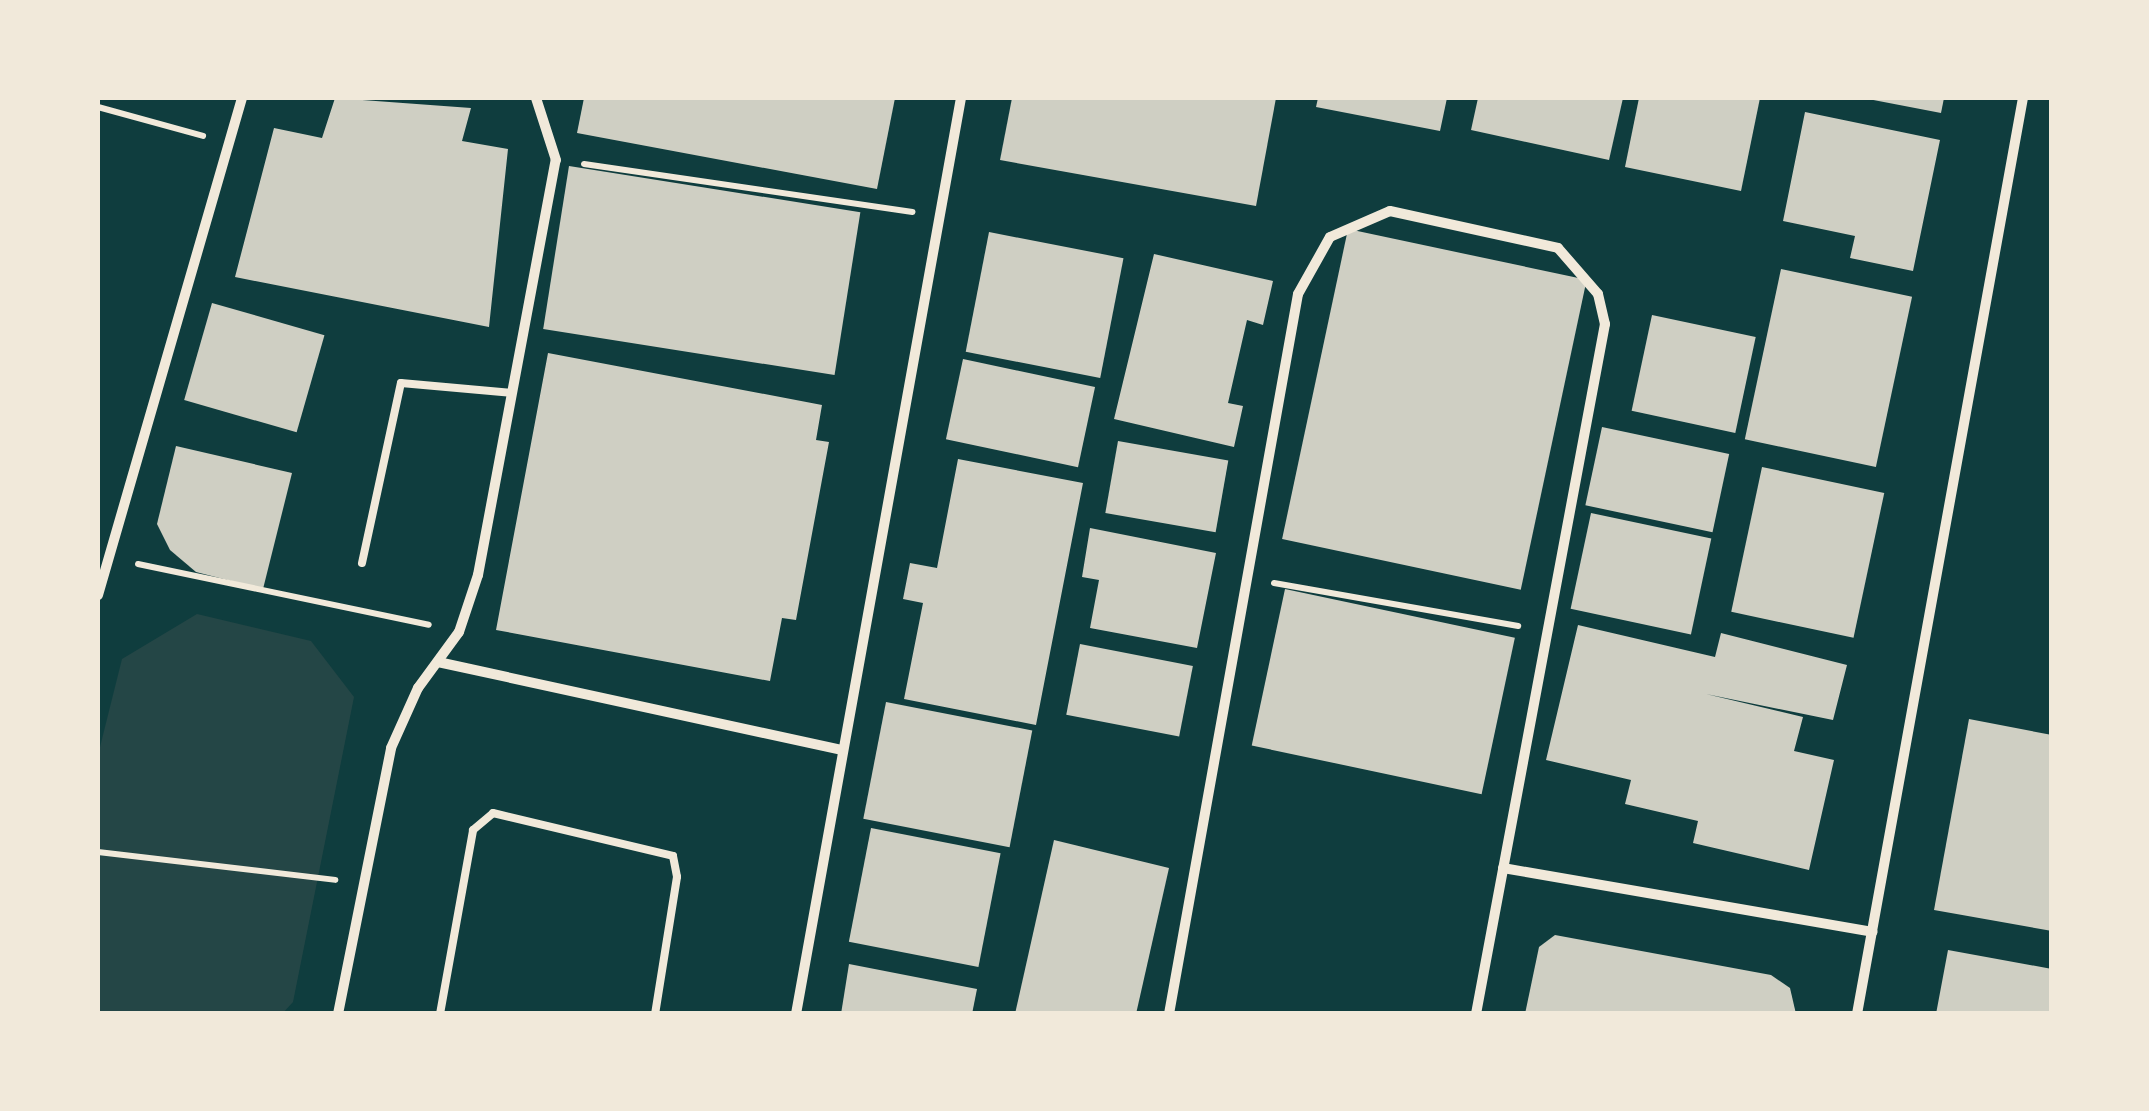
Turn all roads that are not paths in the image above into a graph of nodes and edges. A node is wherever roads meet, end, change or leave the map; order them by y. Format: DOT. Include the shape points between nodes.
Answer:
graph roads {
  1 [pos="536,98"];
  2 [pos="960,98"];
  3 [pos="2023,98"];
  4 [pos="241,100"];
  5 [pos="512,393"];
  6 [pos="362,563"];
  7 [pos="98,596"];
  8 [pos="438,662"];
  9 [pos="843,750"];
  10 [pos="1503,868"];
  11 [pos="1872,932"];
  12 [pos="338,1014"];
  13 [pos="440,1014"];
  14 [pos="656,1014"];
  15 [pos="796,1014"];
  16 [pos="1169,1014"];
  17 [pos="1476,1014"];
  18 [pos="1857,1014"];
  1 -- 5 [label="street" via="556,160"];
  2 -- 9 [label="street"];
  3 -- 11 [label="street"];
  4 -- 7 [label="street"];
  5 -- 6 [label="lane" via="401,382"];
  5 -- 8 [label="street" via="459,632"];
  8 -- 9 [label="street"];
  8 -- 12 [label="street" via="391,748"];
  9 -- 15 [label="street"];
  10 -- 11 [label="street"];
  10 -- 16 [label="street" via="1602,354 1598,294 1558,248 1423,214 1358,219 1310,263"];
  10 -- 17 [label="street"];
  11 -- 18 [label="street"];
  13 -- 14 [label="lane" via="473,830 493,813 673,856 678,877"];
}
